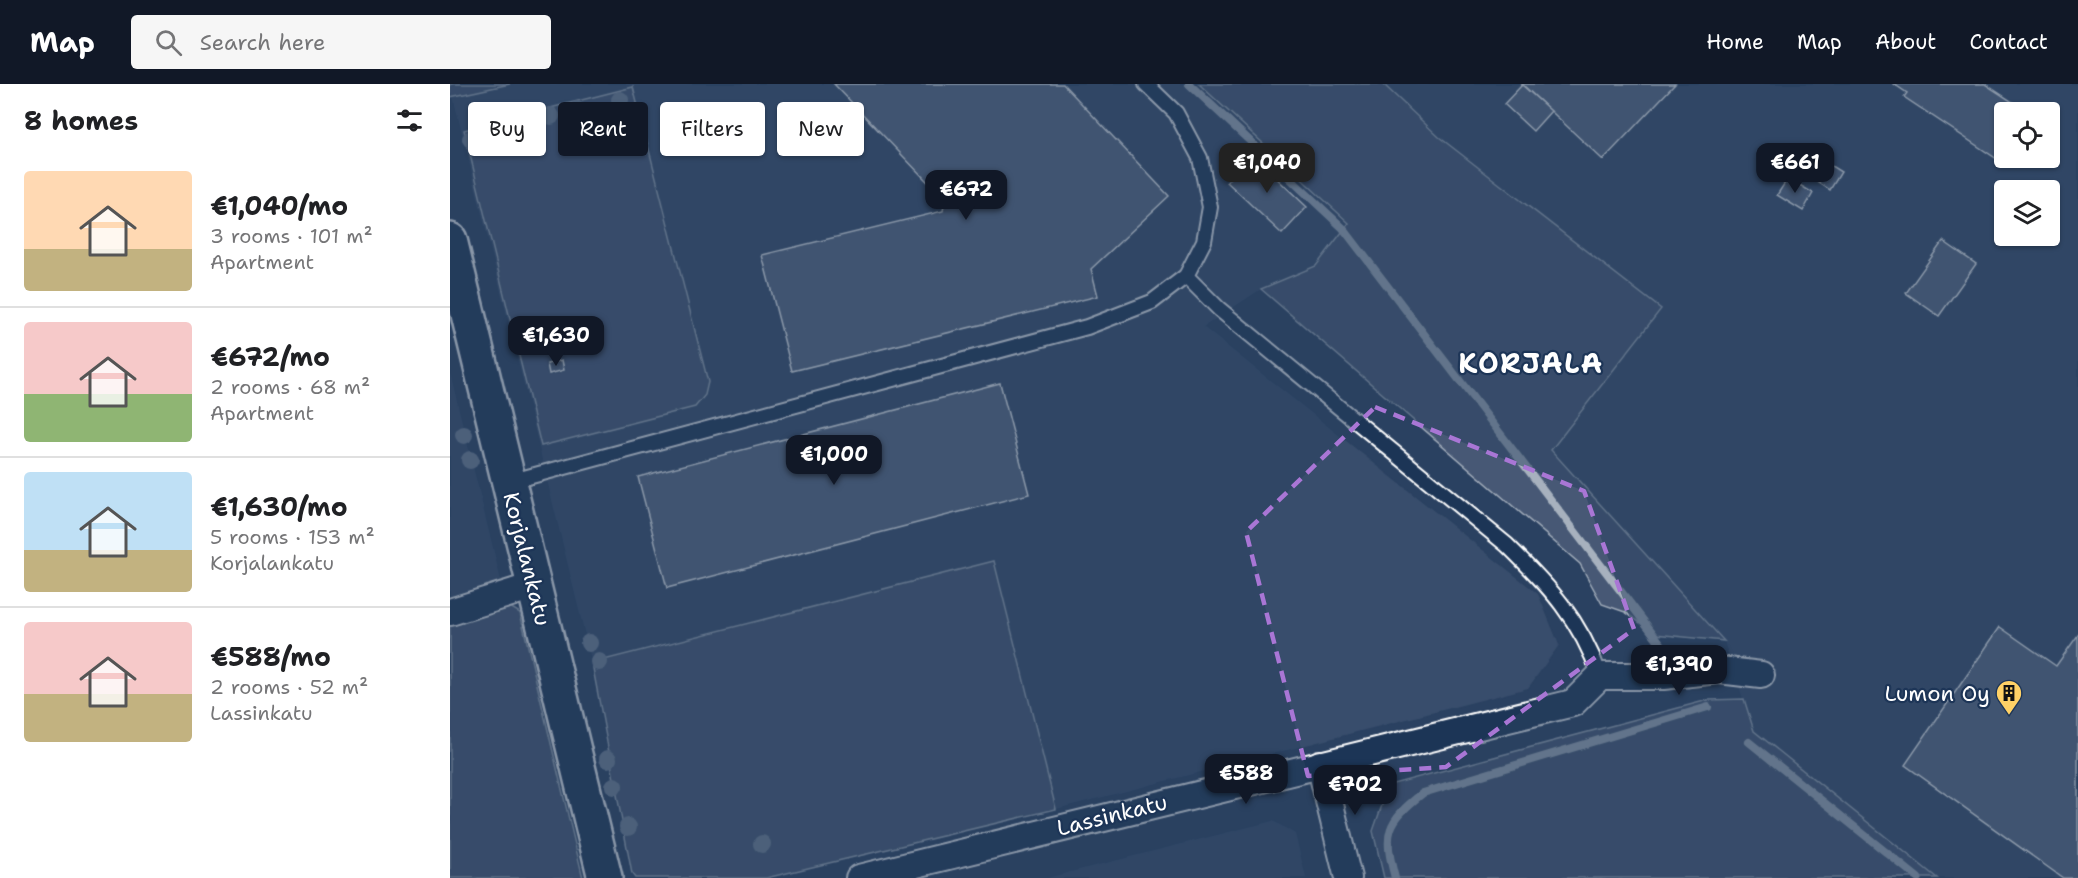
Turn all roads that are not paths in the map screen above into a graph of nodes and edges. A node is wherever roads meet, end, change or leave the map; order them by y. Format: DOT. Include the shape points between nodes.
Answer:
graph roads {
  1 [pos="1146,84"];
  2 [pos="450,240"];
  3 [pos="1186,276"];
  4 [pos="508,482"];
  5 [pos="533,586"];
  6 [pos="450,612"];
  7 [pos="1761,675"];
  8 [pos="1600,676"];
  9 [pos="1320,764"];
  10 [pos="605,878"];
  11 [pos="859,878"];
  12 [pos="1348,878"];
  1 -- 3 [label="lane" via="1176,112 1200,158 1210,207 1204,241"];
  2 -- 4 [label="street, Korjalankatu"];
  3 -- 4 [label="lane" via="1152,302 1087,327"];
  3 -- 8 [label="lane" via="1219,309 1507,545 1571,614 1589,645"];
  4 -- 5 [label="street, Korjalankatu"];
  5 -- 6 [label="street"];
  5 -- 10 [label="street, Korjalankatu"];
  7 -- 8 [label="street" via="1719,670 1663,676"];
  8 -- 9 [label="street, Lassinkatu" via="1574,703"];
  9 -- 11 [label="street, Lassinkatu"];
  9 -- 12 [label="street"];
}
